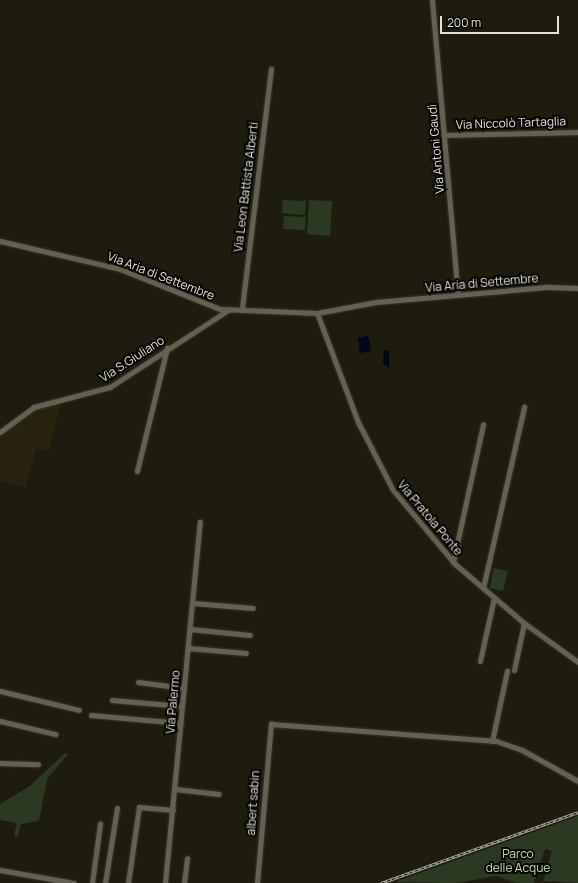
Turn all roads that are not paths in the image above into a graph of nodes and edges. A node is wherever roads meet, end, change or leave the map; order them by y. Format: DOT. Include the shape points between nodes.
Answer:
graph roads {
  1 [pos="432,0"];
  2 [pos="271,69"];
  3 [pos="578,132"];
  4 [pos="445,135"];
  5 [pos="0,241"];
  6 [pos="578,288"];
  7 [pos="458,295"];
  8 [pos="242,308"];
  9 [pos="228,310"];
  10 [pos="318,316"];
  11 [pos="166,348"];
  12 [pos="524,407"];
  13 [pos="483,424"];
  14 [pos="0,432"];
  15 [pos="137,471"];
  16 [pos="200,522"];
  17 [pos="453,562"];
  18 [pos="483,588"];
  19 [pos="494,598"];
  20 [pos="193,603"];
  21 [pos="253,608"];
  22 [pos="524,623"];
  23 [pos="190,629"];
  24 [pos="250,635"];
  25 [pos="188,648"];
  26 [pos="246,652"];
  27 [pos="480,661"];
  28 [pos="578,662"];
  29 [pos="514,670"];
  30 [pos="507,671"];
  31 [pos="138,682"];
  32 [pos="184,688"];
  33 [pos="0,691"];
  34 [pos="112,700"];
  35 [pos="182,706"];
  36 [pos="79,710"];
  37 [pos="91,715"];
  38 [pos="0,721"];
  39 [pos="181,723"];
  40 [pos="55,734"];
  41 [pos="492,741"];
  42 [pos="0,763"];
  43 [pos="38,764"];
  44 [pos="578,781"];
  45 [pos="175,789"];
  46 [pos="219,794"];
  47 [pos="117,808"];
  48 [pos="173,810"];
  49 [pos="100,824"];
  50 [pos="187,858"];
  51 [pos="0,870"];
  52 [pos="74,883"];
  53 [pos="92,883"];
  54 [pos="105,883"];
  55 [pos="128,883"];
  56 [pos="165,883"];
  57 [pos="184,883"];
  58 [pos="257,883"];
  1 -- 4 [label="street, Via Antoni Gaudì"];
  2 -- 8 [label="street, Via Leon Battista Alberti"];
  3 -- 4 [label="street, Via Niccolò Tartaglia"];
  4 -- 7 [label="street, Via Antoni Gaudì"];
  5 -- 9 [label="street, Via Aria di Settembre" via="120,269"];
  6 -- 7 [label="street, Via Aria di Settembre" via="549,287"];
  7 -- 10 [label="street, Via Aria di Settembre" via="348,305"];
  8 -- 9 [label="street, Via Aria di Settembre"];
  8 -- 10 [label="street, Via Aria di Settembre"];
  9 -- 11 [label="street, Via S.Giuliano"];
  10 -- 17 [label="street, Via Pratola Ponte" via="358,422 384,475"];
  11 -- 14 [label="street, Via S.Giuliano" via="110,387 34,407"];
  11 -- 15 [label="street"];
  12 -- 18 [label="street"];
  13 -- 17 [label="street"];
  16 -- 20 [label="street, Via Palermo"];
  17 -- 18 [label="street, Via Pratola Ponte"];
  18 -- 19 [label="street, Via Pratola Ponte"];
  19 -- 22 [label="street, Via Pratola Ponte"];
  19 -- 27 [label="street"];
  20 -- 21 [label="street"];
  20 -- 23 [label="street, Via Palermo"];
  22 -- 28 [label="street, Via Pratola Ponte"];
  22 -- 29 [label="street"];
  23 -- 24 [label="street"];
  23 -- 25 [label="street, Via Palermo"];
  25 -- 26 [label="street"];
  25 -- 32 [label="street, Via Palermo"];
  30 -- 41 [label="street"];
  31 -- 32 [label="street"];
  32 -- 35 [label="street, Via Palermo"];
  33 -- 36 [label="street"];
  34 -- 35 [label="street"];
  35 -- 39 [label="street, Via Palermo"];
  37 -- 39 [label="street"];
  38 -- 40 [label="street"];
  39 -- 45 [label="street, Via Palermo"];
  41 -- 44 [label="street" via="522,750"];
  41 -- 58 [label="street, albert sabin" via="271,724"];
  42 -- 43 [label="street"];
  45 -- 46 [label="street"];
  45 -- 48 [label="street, Via Palermo"];
  47 -- 54 [label="street"];
  48 -- 55 [label="street" via="139,807"];
  48 -- 56 [label="street, Via Palermo"];
  49 -- 53 [label="street"];
  50 -- 57 [label="street"];
  51 -- 52 [label="street"];
}
